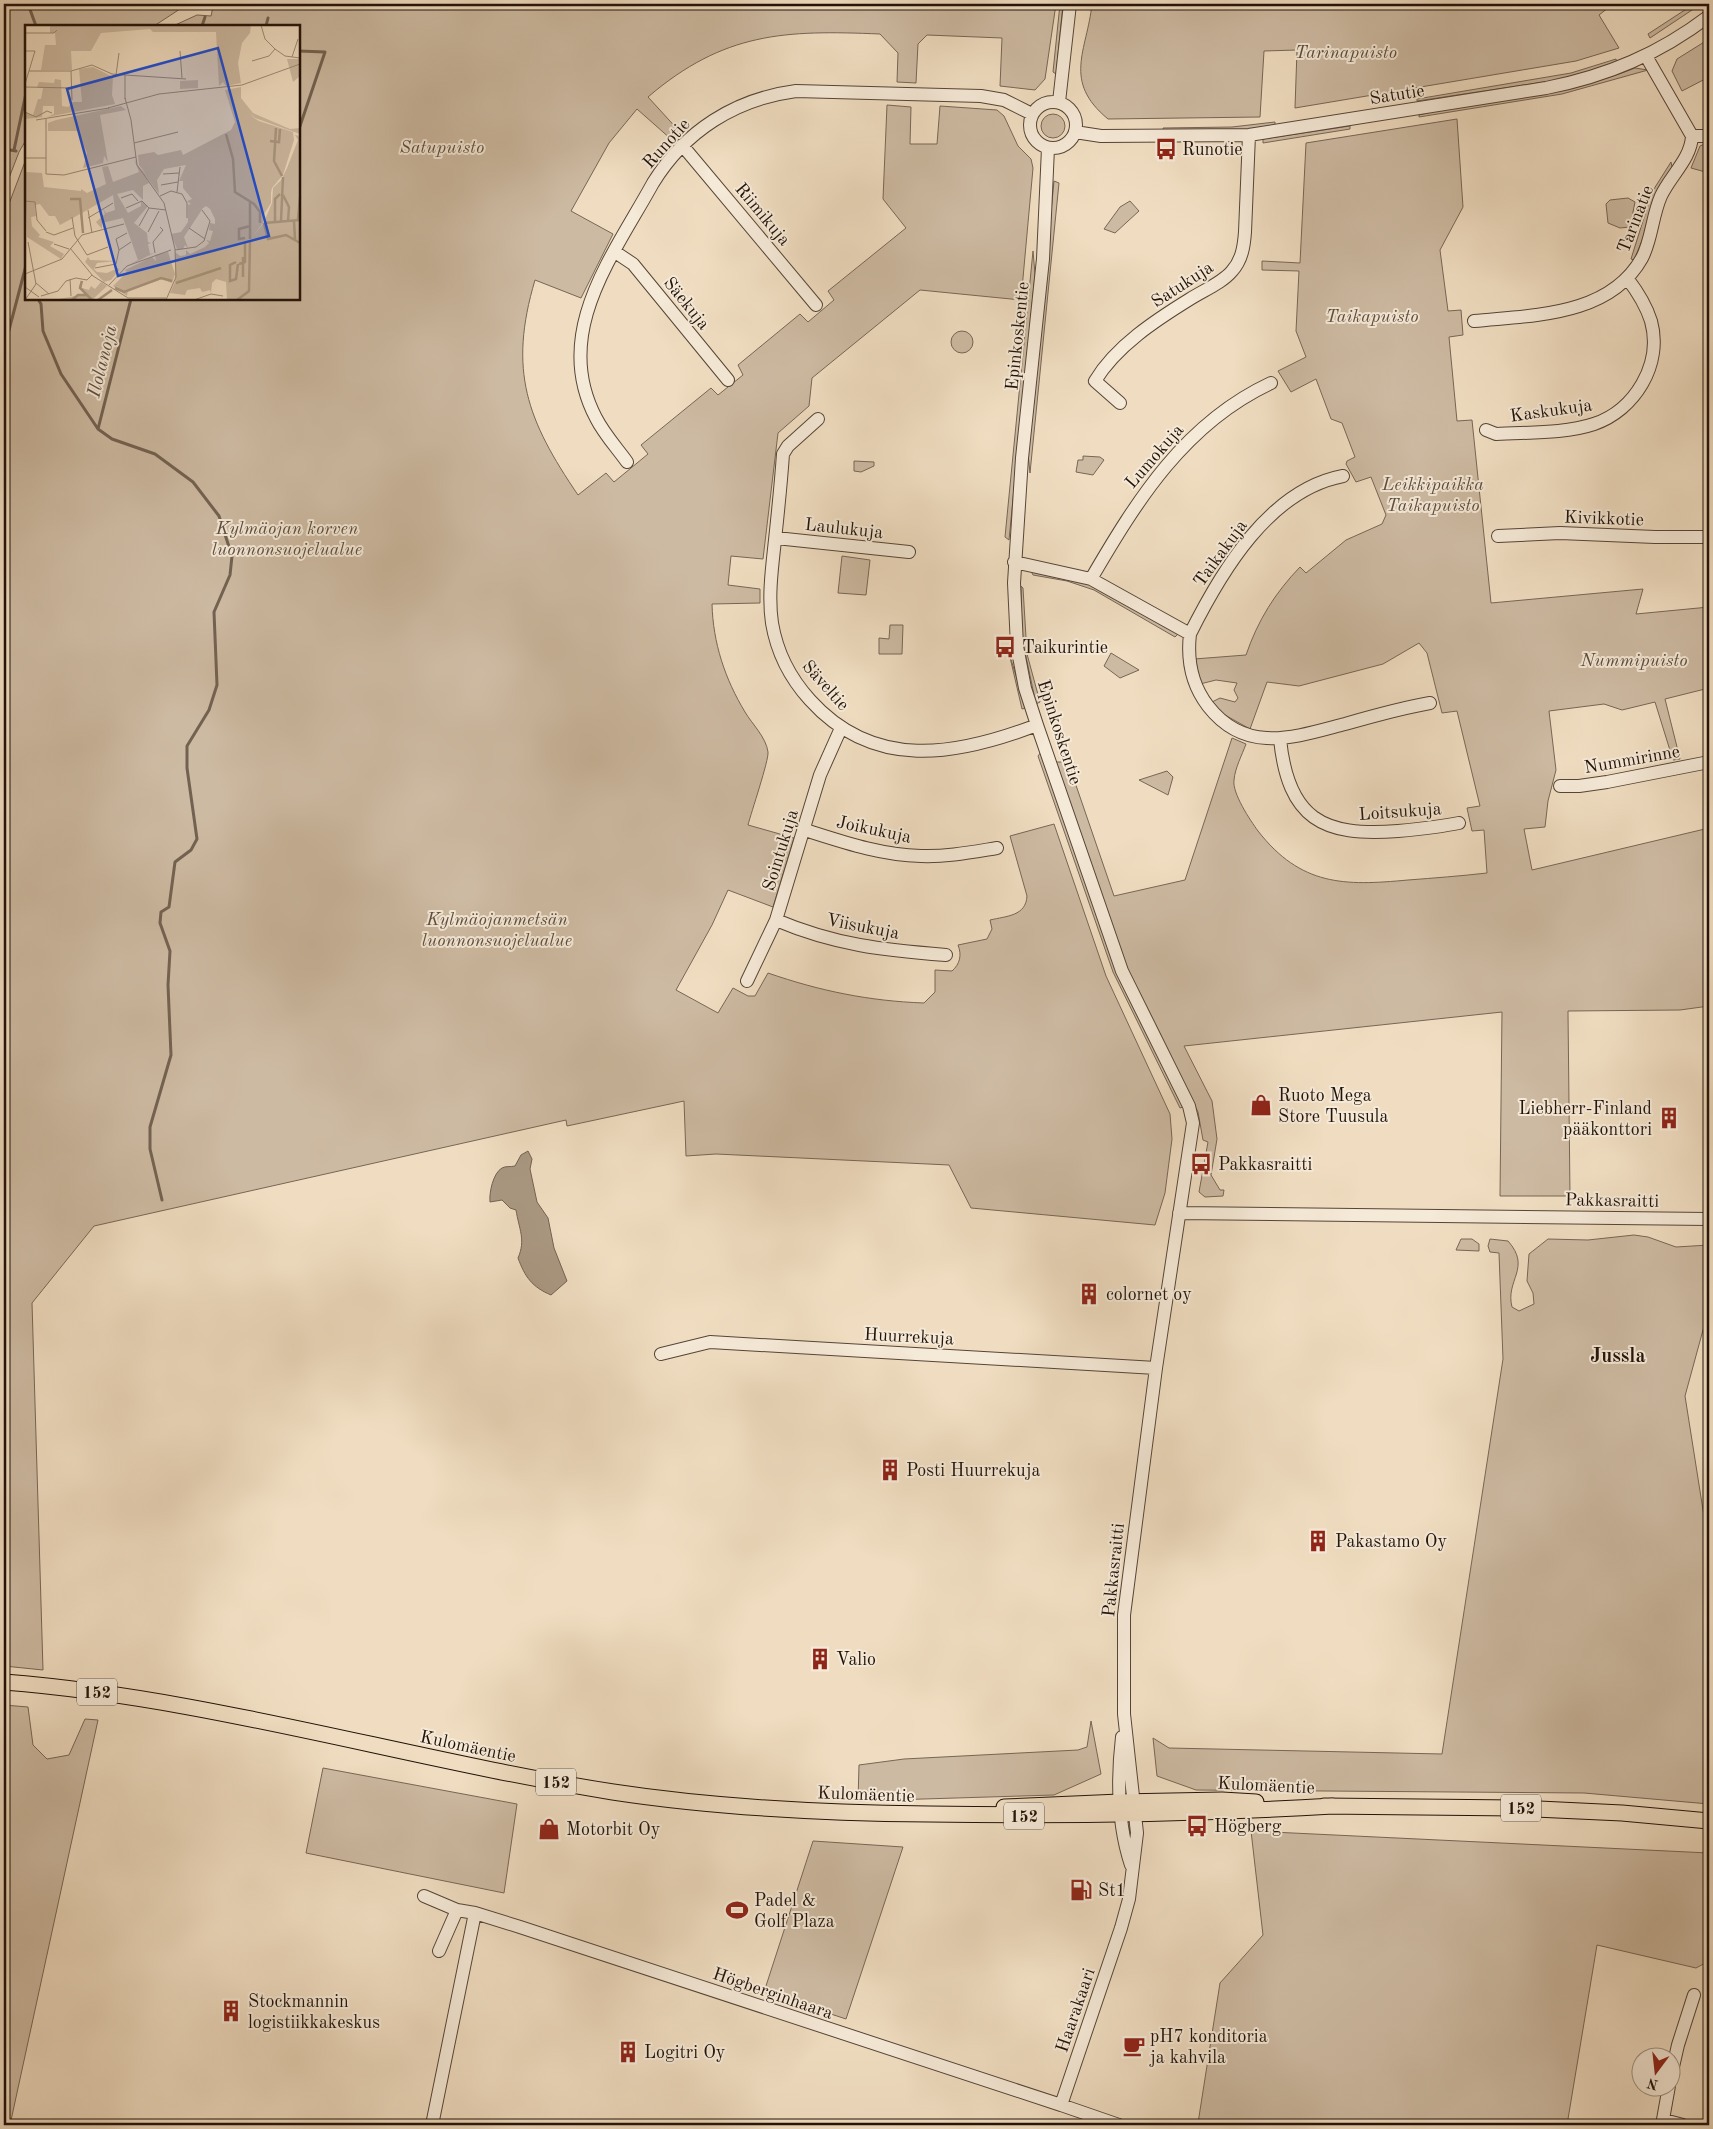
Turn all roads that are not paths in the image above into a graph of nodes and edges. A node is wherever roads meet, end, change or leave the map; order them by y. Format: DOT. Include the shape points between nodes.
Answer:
graph roads {
  1 [pos="1070,4"];
  2 [pos="1709,16"];
  3 [pos="1646,56"];
  4 [pos="1059,102"];
  5 [pos="1032,114"];
  6 [pos="1075,132"];
  7 [pos="1249,135"];
  8 [pos="1692,136"];
  9 [pos="1709,136"];
  10 [pos="682,146"];
  11 [pos="1048,148"];
  12 [pos="615,252"];
  13 [pos="1627,278"];
  14 [pos="816,306"];
  15 [pos="1474,321"];
  16 [pos="728,380"];
  17 [pos="1271,383"];
  18 [pos="1120,403"];
  19 [pos="818,419"];
  20 [pos="1486,430"];
  21 [pos="627,462"];
  22 [pos="1343,476"];
  23 [pos="1498,536"];
  24 [pos="1709,537"];
  25 [pos="776,538"];
  26 [pos="909,552"];
  27 [pos="1014,562"];
  28 [pos="1091,579"];
  29 [pos="1190,634"];
  30 [pos="1430,703"];
  31 [pos="1037,725"];
  32 [pos="841,728"];
  33 [pos="1280,740"];
  34 [pos="1709,762"];
  35 [pos="1560,786"];
  36 [pos="1459,823"];
  37 [pos="804,830"];
  38 [pos="997,848"];
  39 [pos="776,920"];
  40 [pos="946,955"];
  41 [pos="747,981"];
  42 [pos="1179,1213"];
  43 [pos="1709,1219"];
  44 [pos="661,1354"];
  45 [pos="1156,1368"];
  46 [pos="4,1682"];
  47 [pos="1127,1808"];
  48 [pos="1709,1820"];
  49 [pos="424,1896"];
  50 [pos="457,1910"];
  51 [pos="474,1913"];
  52 [pos="439,1950"];
  53 [pos="1694,1995"];
  54 [pos="1678,2046"];
  55 [pos="1667,2096"];
  56 [pos="1061,2105"];
  57 [pos="1663,2123"];
  58 [pos="432,2125"];
  59 [pos="1118,2125"];
  60 [pos="1683,2125"];
  1 -- 4 [label="street"];
  2 -- 3 [label="street, Satutie"];
  3 -- 7 [label="street, Satutie" via="1614,70 1564,84"];
  3 -- 8 [label="street"];
  4 -- 5 [label="street" via="1048,102"];
  4 -- 6 [label="street" via="1074,116"];
  5 -- 10 [label="street, Runotie" via="1004,100 981,96 796,91 738,107 709,123"];
  5 -- 11 [label="street" via="1033,138"];
  6 -- 7 [label="street, Satutie" via="1101,136"];
  6 -- 11 [label="street" via="1064,145"];
  7 -- 18 [label="street, Satukuja" via="1244,246 1238,262 1226,277 1138,335 1105,367 1095,381"];
  8 -- 9 [label="street"];
  8 -- 13 [label="street, Tarinatie" via="1689,153 1660,197 1644,253"];
  10 -- 12 [label="street, Runotie" via="659,174"];
  10 -- 14 [label="street, Riimikuja"];
  11 -- 27 [label="street, Epinkoskentie" via="1043,259"];
  12 -- 16 [label="street, Säekuja" via="633,264"];
  12 -- 21 [label="street, Runotie" via="585,313 580,369 597,420"];
  13 -- 15 [label="street, Tarinatie" via="1604,294 1571,309"];
  13 -- 20 [label="street, Kaskukuja" via="1646,307 1653,343 1646,376 1629,402 1592,424 1496,434"];
  17 -- 28 [label="street, Lumokuja" via="1222,413 1174,455 1130,512"];
  19 -- 25 [label="street, Säveltie" via="788,446 784,454"];
  22 -- 29 [label="street, Taikakuja" via="1322,480 1255,531 1225,571"];
  23 -- 24 [label="street, Kivikkotie" via="1560,533"];
  25 -- 26 [label="street, Laulukuja"];
  25 -- 32 [label="street, Säveltie" via="770,606 780,654 799,688 825,717"];
  27 -- 28 [label="street"];
  27 -- 31 [label="street, Epinkoskentie" via="1017,646"];
  28 -- 29 [label="street"];
  29 -- 33 [label="street" via="1192,678 1214,714 1242,733"];
  30 -- 33 [label="street"];
  31 -- 32 [label="street, Säveltie" via="955,749 929,752 880,746"];
  31 -- 42 [label="street, Epinkoskentie" via="1119,964 1191,1113 1192,1140"];
  32 -- 37 [label="street, Sointukuja" via="820,775"];
  33 -- 36 [label="street, Loitsukuja" via="1287,783 1303,807 1326,825 1337,830 1367,833"];
  34 -- 35 [label="street, Nummirinne" via="1607,782"];
  37 -- 38 [label="street, Joikukuja" via="865,849 902,855 934,856"];
  37 -- 39 [label="street, Sointukuja"];
  39 -- 40 [label="street, Viisukuja" via="851,945"];
  39 -- 41 [label="street, Sointukuja"];
  42 -- 43 [label="street, Pakkasraitti"];
  42 -- 45 [label="street, Pakkasraitti"];
  44 -- 45 [label="street, Huurrekuja" via="710,1342"];
  45 -- 47 [label="street, Pakkasraitti" via="1124,1615"];
  46 -- 47 [label="main road, Kulomäentie / 152" via="102,1693 189,1708 617,1792 760,1808 876,1814"];
  47 -- 48 [label="main road, Kulomäentie / 152" via="1222,1800 1333,1806 1516,1808"];
  47 -- 56 [label="street, Haarakaari" via="1124,1843 1132,1865 1129,1899"];
  49 -- 50 [label="street, Högberginhaara"];
  50 -- 51 [label="street, Högberginhaara"];
  50 -- 52 [label="street"];
  51 -- 56 [label="street, Högberginhaara"];
  51 -- 58 [label="street"];
  53 -- 54 [label="street"];
  55 -- 57 [label="street"];
  56 -- 59 [label="street"];
  57 -- 60 [label="street"];
}
